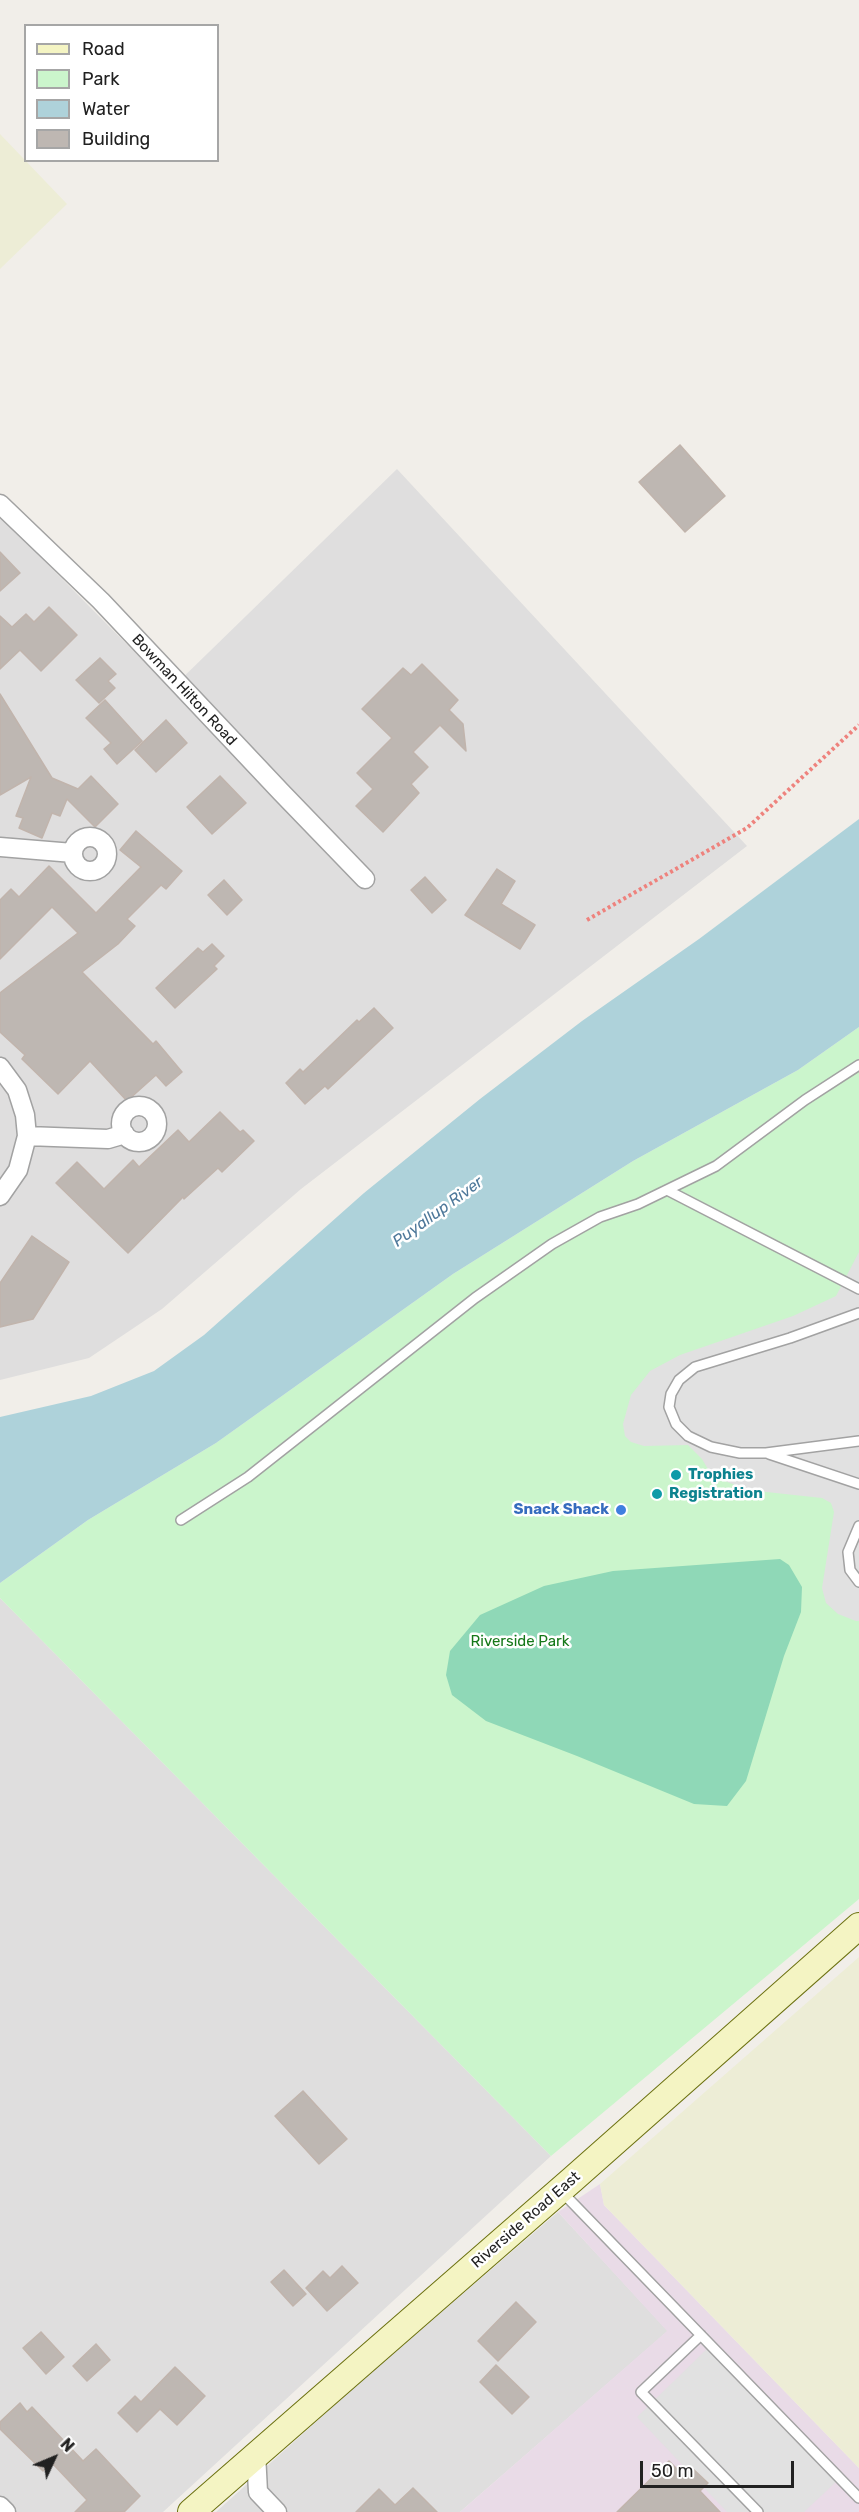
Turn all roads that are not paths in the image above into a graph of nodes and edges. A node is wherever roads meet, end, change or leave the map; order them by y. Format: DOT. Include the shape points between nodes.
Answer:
graph roads {
  1 [pos="0,504"];
  2 [pos="0,848"];
  3 [pos="73,853"];
  4 [pos="365,879"];
  5 [pos="859,1065"];
  6 [pos="0,1067"];
  7 [pos="124,1134"];
  8 [pos="27,1136"];
  9 [pos="667,1190"];
  10 [pos="0,1196"];
  11 [pos="859,1289"];
  12 [pos="859,1313"];
  13 [pos="859,1441"];
  14 [pos="766,1453"];
  15 [pos="859,1484"];
  16 [pos="181,1520"];
  17 [pos="859,1526"];
  18 [pos="859,1582"];
  19 [pos="859,1926"];
  20 [pos="560,2190"];
  21 [pos="701,2335"];
  22 [pos="256,2453"];
  23 [pos="859,2498"];
  24 [pos="0,2506"];
  25 [pos="6,2512"];
  26 [pos="191,2512"];
  27 [pos="277,2512"];
  28 [pos="758,2512"];
  1 -- 4 [label="street, Bowman Hilton Road" via="101,601"];
  2 -- 3 [label="street"];
  5 -- 9 [label="lane" via="716,1166"];
  6 -- 8 [label="street" via="17,1090"];
  7 -- 8 [label="street" via="108,1139"];
  8 -- 10 [label="street" via="18,1170"];
  9 -- 11 [label="lane"];
  9 -- 16 [label="lane" via="600,1217 552,1244 475,1298 248,1477"];
  12 -- 14 [label="lane" via="695,1367 679,1380 669,1407 676,1424 688,1436 711,1447"];
  13 -- 14 [label="lane"];
  14 -- 15 [label="lane"];
  17 -- 18 [label="lane" via="848,1552 850,1570"];
  19 -- 20 [label="street, Riverside Road East"];
  20 -- 21 [label="lane"];
  20 -- 22 [label="street, Riverside Road East"];
  21 -- 23 [label="lane"];
  21 -- 28 [label="lane" via="640,2392"];
  22 -- 26 [label="street, Riverside Road East"];
  22 -- 27 [label="street" via="258,2492"];
  24 -- 25 [label="street"];
}
